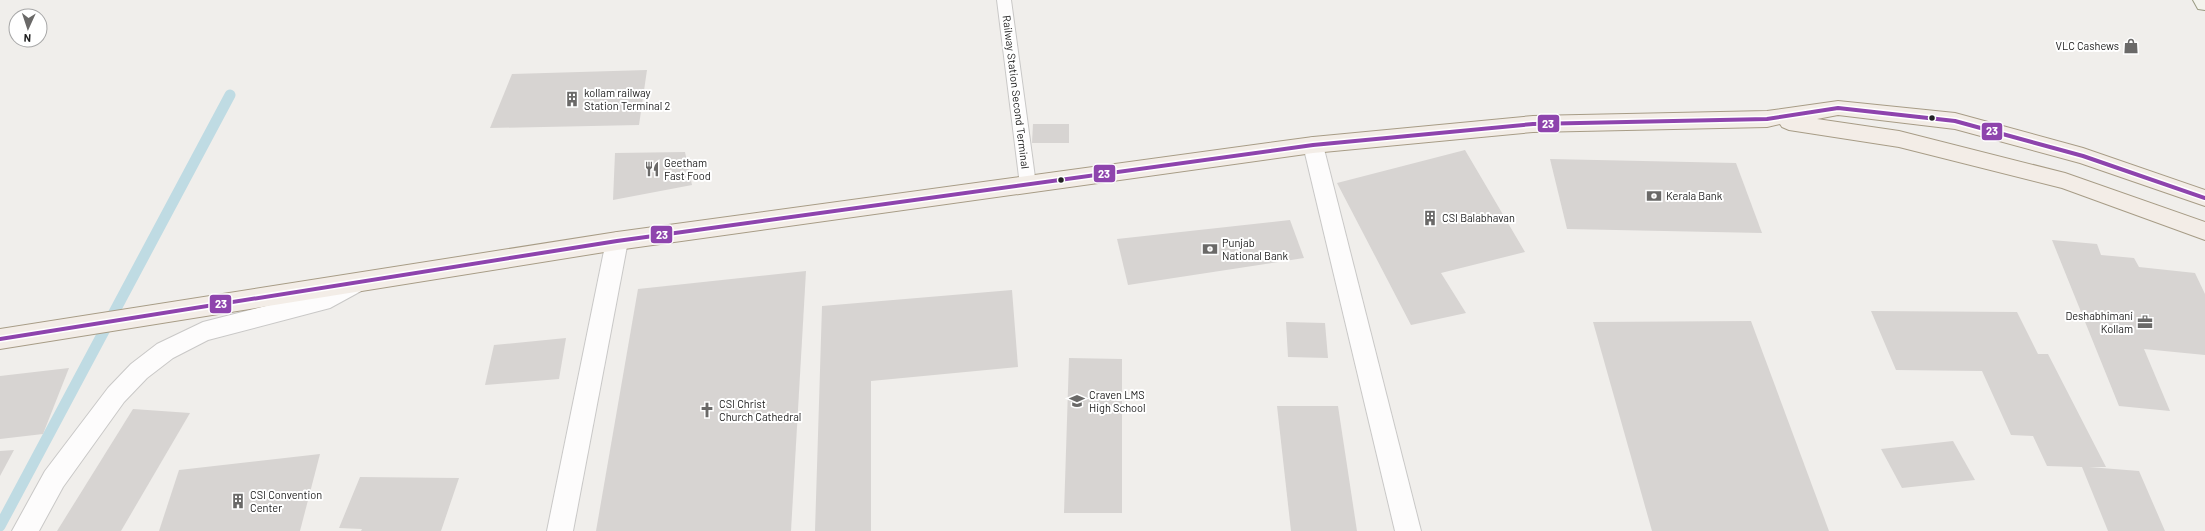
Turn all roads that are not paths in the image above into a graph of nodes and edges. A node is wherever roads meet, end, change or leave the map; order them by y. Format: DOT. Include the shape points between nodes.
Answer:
graph roads {
  1 [pos="1004,0"];
  2 [pos="2202,0"];
  3 [pos="2205,4"];
  4 [pos="1767,119"];
  5 [pos="1313,145"];
  6 [pos="1028,184"];
  7 [pos="2205,198"];
  8 [pos="2205,231"];
  9 [pos="617,242"];
  10 [pos="355,283"];
  11 [pos="0,339"];
  12 [pos="25,531"];
  13 [pos="560,531"];
  14 [pos="1408,531"];
  1 -- 6 [label="lane, Railway Station Second Terminal"];
  2 -- 3 [label="main road"];
  4 -- 5 [label="main road" via="1533,124"];
  4 -- 7 [label="main road" via="1838,108 1955,121 2083,156"];
  4 -- 8 [label="main road" via="1899,139 2050,177"];
  5 -- 6 [label="main road"];
  5 -- 14 [label="street"];
  6 -- 9 [label="main road"];
  9 -- 10 [label="main road"];
  9 -- 13 [label="street"];
  10 -- 11 [label="main road"];
  10 -- 12 [label="street" via="322,301 203,332 165,351 139,371 116,395 54,479"];
}
